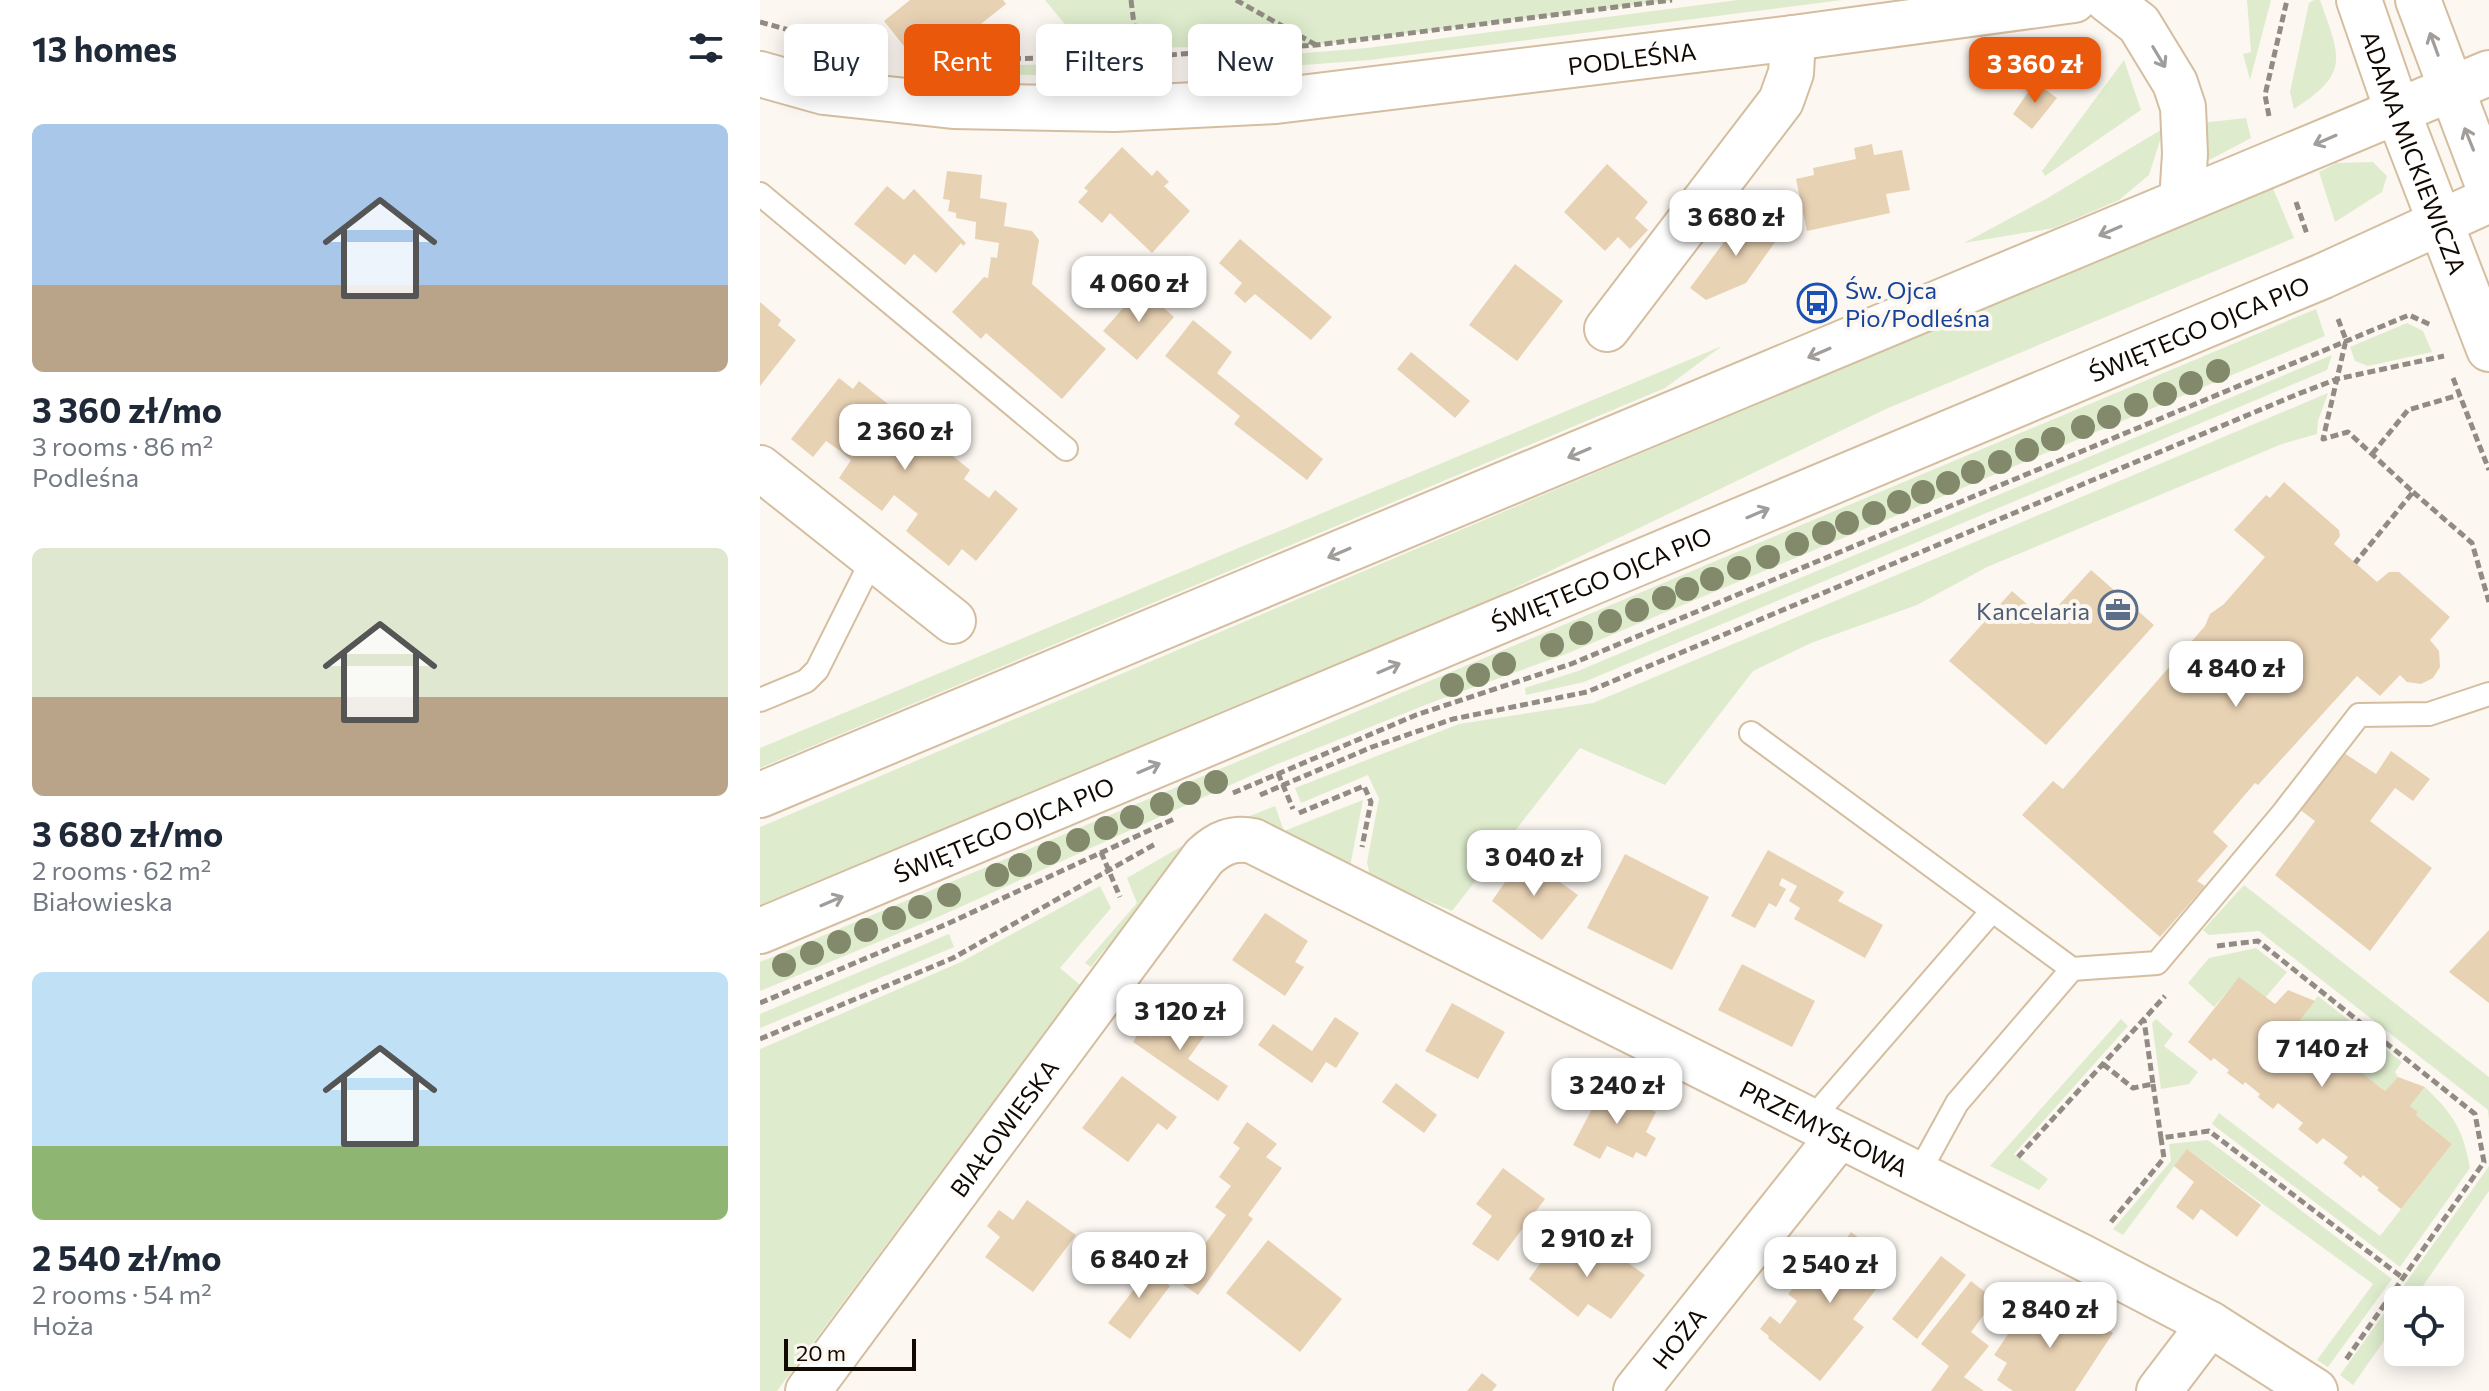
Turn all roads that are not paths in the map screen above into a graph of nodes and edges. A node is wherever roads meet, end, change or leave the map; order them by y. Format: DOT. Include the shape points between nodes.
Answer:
graph roads {
  1 [pos="2074,0"];
  2 [pos="2108,0"];
  3 [pos="2359,0"];
  4 [pos="2418,0"];
  5 [pos="1793,38"];
  6 [pos="2489,73"];
  7 [pos="760,74"];
  8 [pos="2450,89"];
  9 [pos="2397,110"];
  10 [pos="2489,188"];
  11 [pos="760,194"];
  12 [pos="2489,200"];
  13 [pos="2182,201"];
  14 [pos="2441,224"];
  15 [pos="1607,329"];
  16 [pos="2471,350"];
  17 [pos="1066,449"];
  18 [pos="760,468"];
  19 [pos="873,558"];
  20 [pos="953,621"];
  21 [pos="2489,694"];
  22 [pos="760,700"];
  23 [pos="1751,733"];
  24 [pos="760,795"];
  25 [pos="1239,838"];
  26 [pos="1992,911"];
  27 [pos="760,931"];
  28 [pos="2072,969"];
  29 [pos="1825,1128"];
  30 [pos="1917,1176"];
  31 [pos="2210,1324"];
  32 [pos="2328,1378"];
  33 [pos="808,1391"];
  34 [pos="1636,1391"];
  35 [pos="2159,1391"];
  1 -- 5 [label="street, PODLEŚNA"];
  2 -- 13 [label="street, one-way" via="2139,24 2175,83 2183,107"];
  3 -- 9 [label="street, ADAMA MICKIEWICZA"];
  8 -- 4 [label="street, one-way"];
  5 -- 7 [label="street, PODLEŚNA" via="1276,101 1114,109 953,106 824,92"];
  5 -- 15 [label="street" via="1791,73 1781,101"];
  6 -- 8 [label="street"];
  8 -- 9 [label="street"];
  10 -- 8 [label="street, one-way"];
  9 -- 13 [label="street, one-way"];
  9 -- 14 [label="street, ADAMA MICKIEWICZA"];
  11 -- 17 [label="lane"];
  12 -- 14 [label="street, ŚWIĘTEGO OJCA PIO"];
  13 -- 24 [label="street, one-way"];
  14 -- 16 [label="street, ADAMA MICKIEWICZA"];
  27 -- 14 [label="street, ŚWIĘTEGO OJCA PIO, one-way"];
  18 -- 19 [label="street"];
  19 -- 20 [label="street"];
  19 -- 22 [label="lane" via="817,670 806,681"];
  21 -- 28 [label="lane" via="2429,714 2359,715 2157,963"];
  23 -- 26 [label="lane"];
  25 -- 29 [label="street, PRZEMYSŁOWA"];
  25 -- 33 [label="street, BIAŁOWIESKA" via="1204,857"];
  26 -- 28 [label="lane"];
  26 -- 29 [label="lane"];
  28 -- 30 [label="lane" via="1957,1103"];
  29 -- 30 [label="street, PRZEMYSŁOWA"];
  29 -- 34 [label="street, HOŻA"];
  30 -- 31 [label="street, PRZEMYSŁOWA"];
  31 -- 32 [label="street, PRZEMYSŁOWA"];
  31 -- 35 [label="street"];
}
